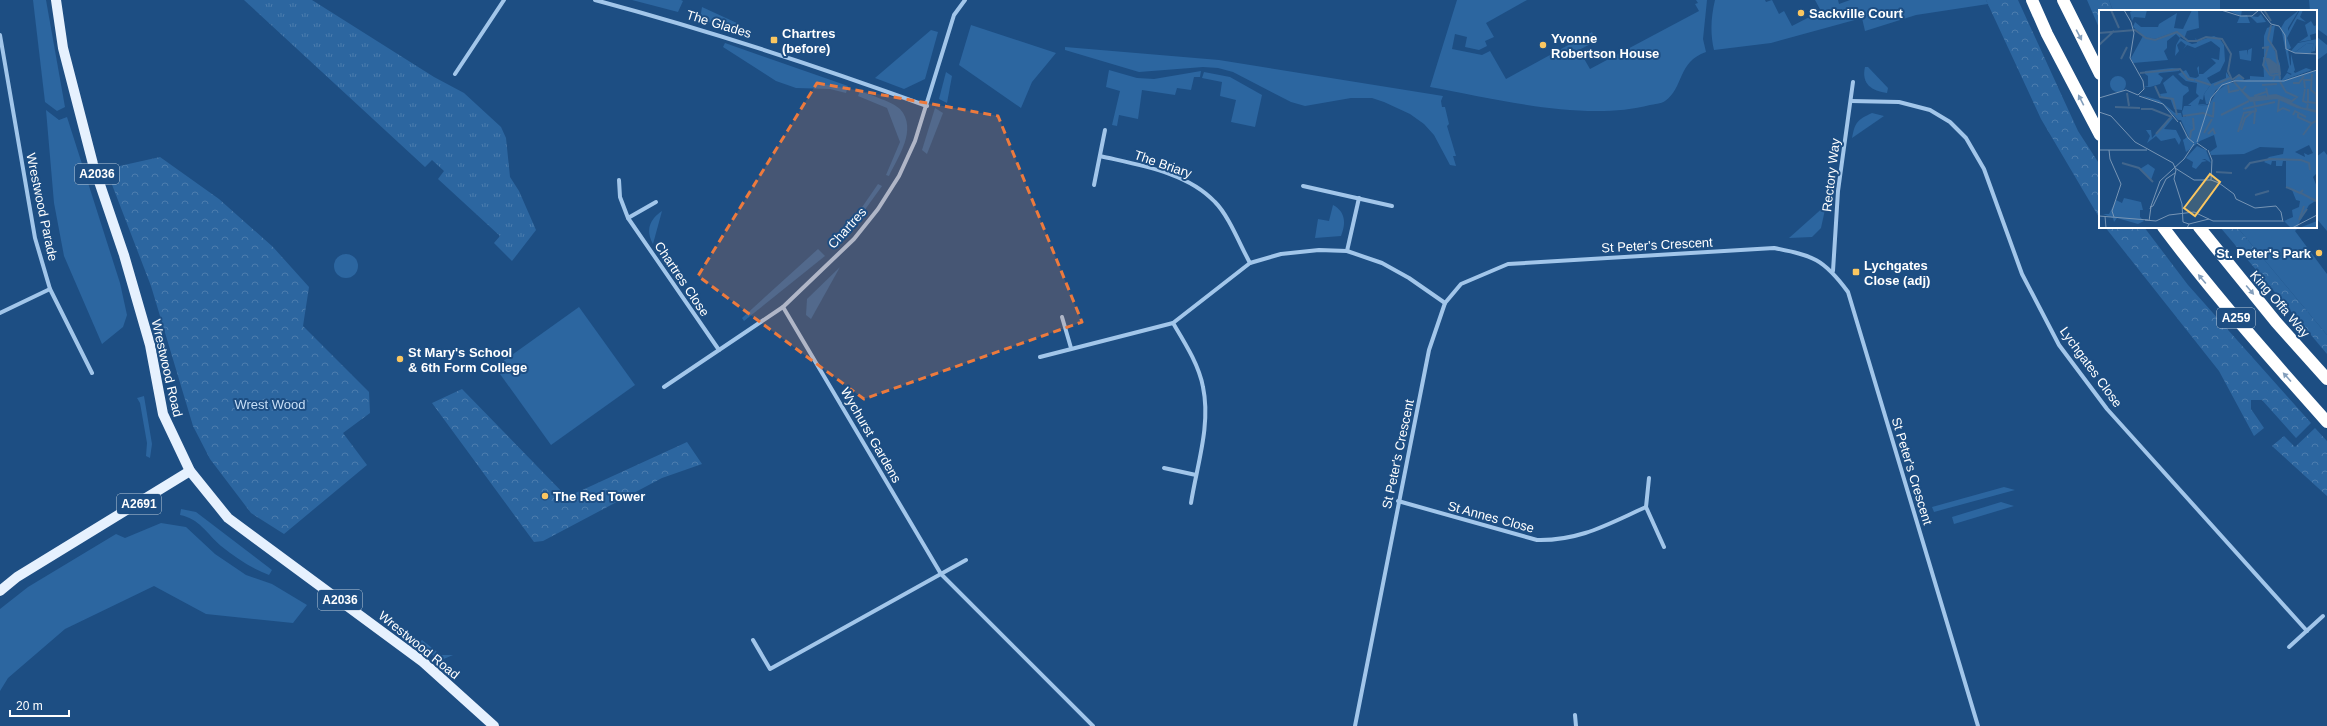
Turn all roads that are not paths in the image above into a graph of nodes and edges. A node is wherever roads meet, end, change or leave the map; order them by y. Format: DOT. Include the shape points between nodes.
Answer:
graph roads {
  1 [pos="56,0"];
  2 [pos="504,0"];
  3 [pos="595,0"];
  4 [pos="965,0"];
  5 [pos="2032,0"];
  6 [pos="2063,0"];
  7 [pos="0,35"];
  8 [pos="2099,72"];
  9 [pos="455,74"];
  10 [pos="1853,82"];
  11 [pos="1851,101"];
  12 [pos="926,106"];
  13 [pos="1105,130"];
  14 [pos="2099,133"];
  15 [pos="1100,156"];
  16 [pos="619,180"];
  17 [pos="1094,185"];
  18 [pos="1303,186"];
  19 [pos="1359,198"];
  20 [pos="656,202"];
  21 [pos="1392,206"];
  22 [pos="628,218"];
  23 [pos="2164,228"];
  24 [pos="2200,228"];
  25 [pos="1347,251"];
  26 [pos="1250,263"];
  27 [pos="1833,271"];
  28 [pos="50,288"];
  29 [pos="1445,303"];
  30 [pos="783,307"];
  31 [pos="0,313"];
  32 [pos="1062,317"];
  33 [pos="1173,323"];
  34 [pos="1072,348"];
  35 [pos="719,350"];
  36 [pos="1040,356"];
  37 [pos="92,373"];
  38 [pos="2327,379"];
  39 [pos="664,387"];
  40 [pos="2327,422"];
  41 [pos="1164,468"];
  42 [pos="190,471"];
  43 [pos="1196,475"];
  44 [pos="1649,478"];
  45 [pos="1398,500"];
  46 [pos="1191,503"];
  47 [pos="1646,507"];
  48 [pos="1664,547"];
  49 [pos="966,560"];
  50 [pos="941,574"];
  51 [pos="0,591"];
  52 [pos="2323,616"];
  53 [pos="2307,631"];
  54 [pos="753,640"];
  55 [pos="2289,647"];
  56 [pos="1575,715"];
  57 [pos="494,726"];
  58 [pos="1094,726"];
  59 [pos="1355,726"];
  60 [pos="1576,726"];
  61 [pos="1978,726"];
  1 -- 42 [label="main road, Wrestwood Road / A2036" via="64,48 93,164 124,255 150,345 163,414"];
  2 -- 9 [label="street"];
  3 -- 12 [label="street, The Glades" via="693,26"];
  4 -- 12 [label="street, Chartres" via="954,15"];
  14 -- 5 [label="highway, one-way"];
  6 -- 8 [label="highway, one-way"];
  7 -- 28 [label="street, Wrestwood Parade" via="35,238"];
  10 -- 11 [label="street, Rectory Way"];
  11 -- 27 [label="street, Rectory Way" via="1838,191"];
  11 -- 53 [label="street, Lychgates Close" via="1899,102 1930,110 1950,122 1966,138 1984,169 2022,274 2059,345 2107,409"];
  12 -- 30 [label="street, Chartres" via="915,141 902,169 878,209 854,239"];
  13 -- 15 [label="street"];
  15 -- 17 [label="street"];
  15 -- 26 [label="street, The Briary" via="1145,166 1200,188 1216,203"];
  16 -- 22 [label="street, Chartres Close" via="620,197"];
  18 -- 19 [label="street"];
  19 -- 21 [label="street"];
  19 -- 25 [label="street"];
  20 -- 22 [label="street"];
  22 -- 35 [label="street, Chartres Close"];
  40 -- 23 [label="highway, A259, one-way" via="2256,343"];
  24 -- 38 [label="highway, King Offa Way / A259, one-way" via="2276,322"];
  25 -- 26 [label="street" via="1319,250 1281,254"];
  25 -- 29 [label="street" via="1382,264 1409,278"];
  26 -- 33 [label="street"];
  27 -- 29 [label="street, St Peter's Crescent" via="1808,255 1774,248 1508,264 1460,284"];
  27 -- 61 [label="street, St Peter's Crescent" via="1848,292"];
  28 -- 31 [label="street"];
  28 -- 37 [label="street, Wrestwood Parade"];
  29 -- 45 [label="street, St Peter's Crescent" via="1429,350"];
  30 -- 35 [label="street, Chartres"];
  30 -- 50 [label="street, Wychurst Gardens"];
  32 -- 34 [label="street"];
  33 -- 34 [label="street" via="1121,338"];
  33 -- 43 [label="street" via="1189,351 1203,386 1205,428"];
  34 -- 36 [label="street"];
  35 -- 39 [label="street, Chartres"];
  41 -- 43 [label="street"];
  42 -- 51 [label="main road, A2691" via="16,577"];
  42 -- 57 [label="main road, Wrestwood Road / A2036" via="228,518 423,662"];
  43 -- 46 [label="street"];
  44 -- 47 [label="street"];
  45 -- 47 [label="street, St Annes Close" via="1537,540 1560,540 1592,532"];
  45 -- 59 [label="street, St Peter's Crescent"];
  47 -- 48 [label="street"];
  49 -- 50 [label="street"];
  50 -- 54 [label="street" via="770,670"];
  50 -- 58 [label="street, Wychurst Gardens"];
  52 -- 53 [label="street"];
  53 -- 55 [label="street"];
  56 -- 60 [label="street"];
}
